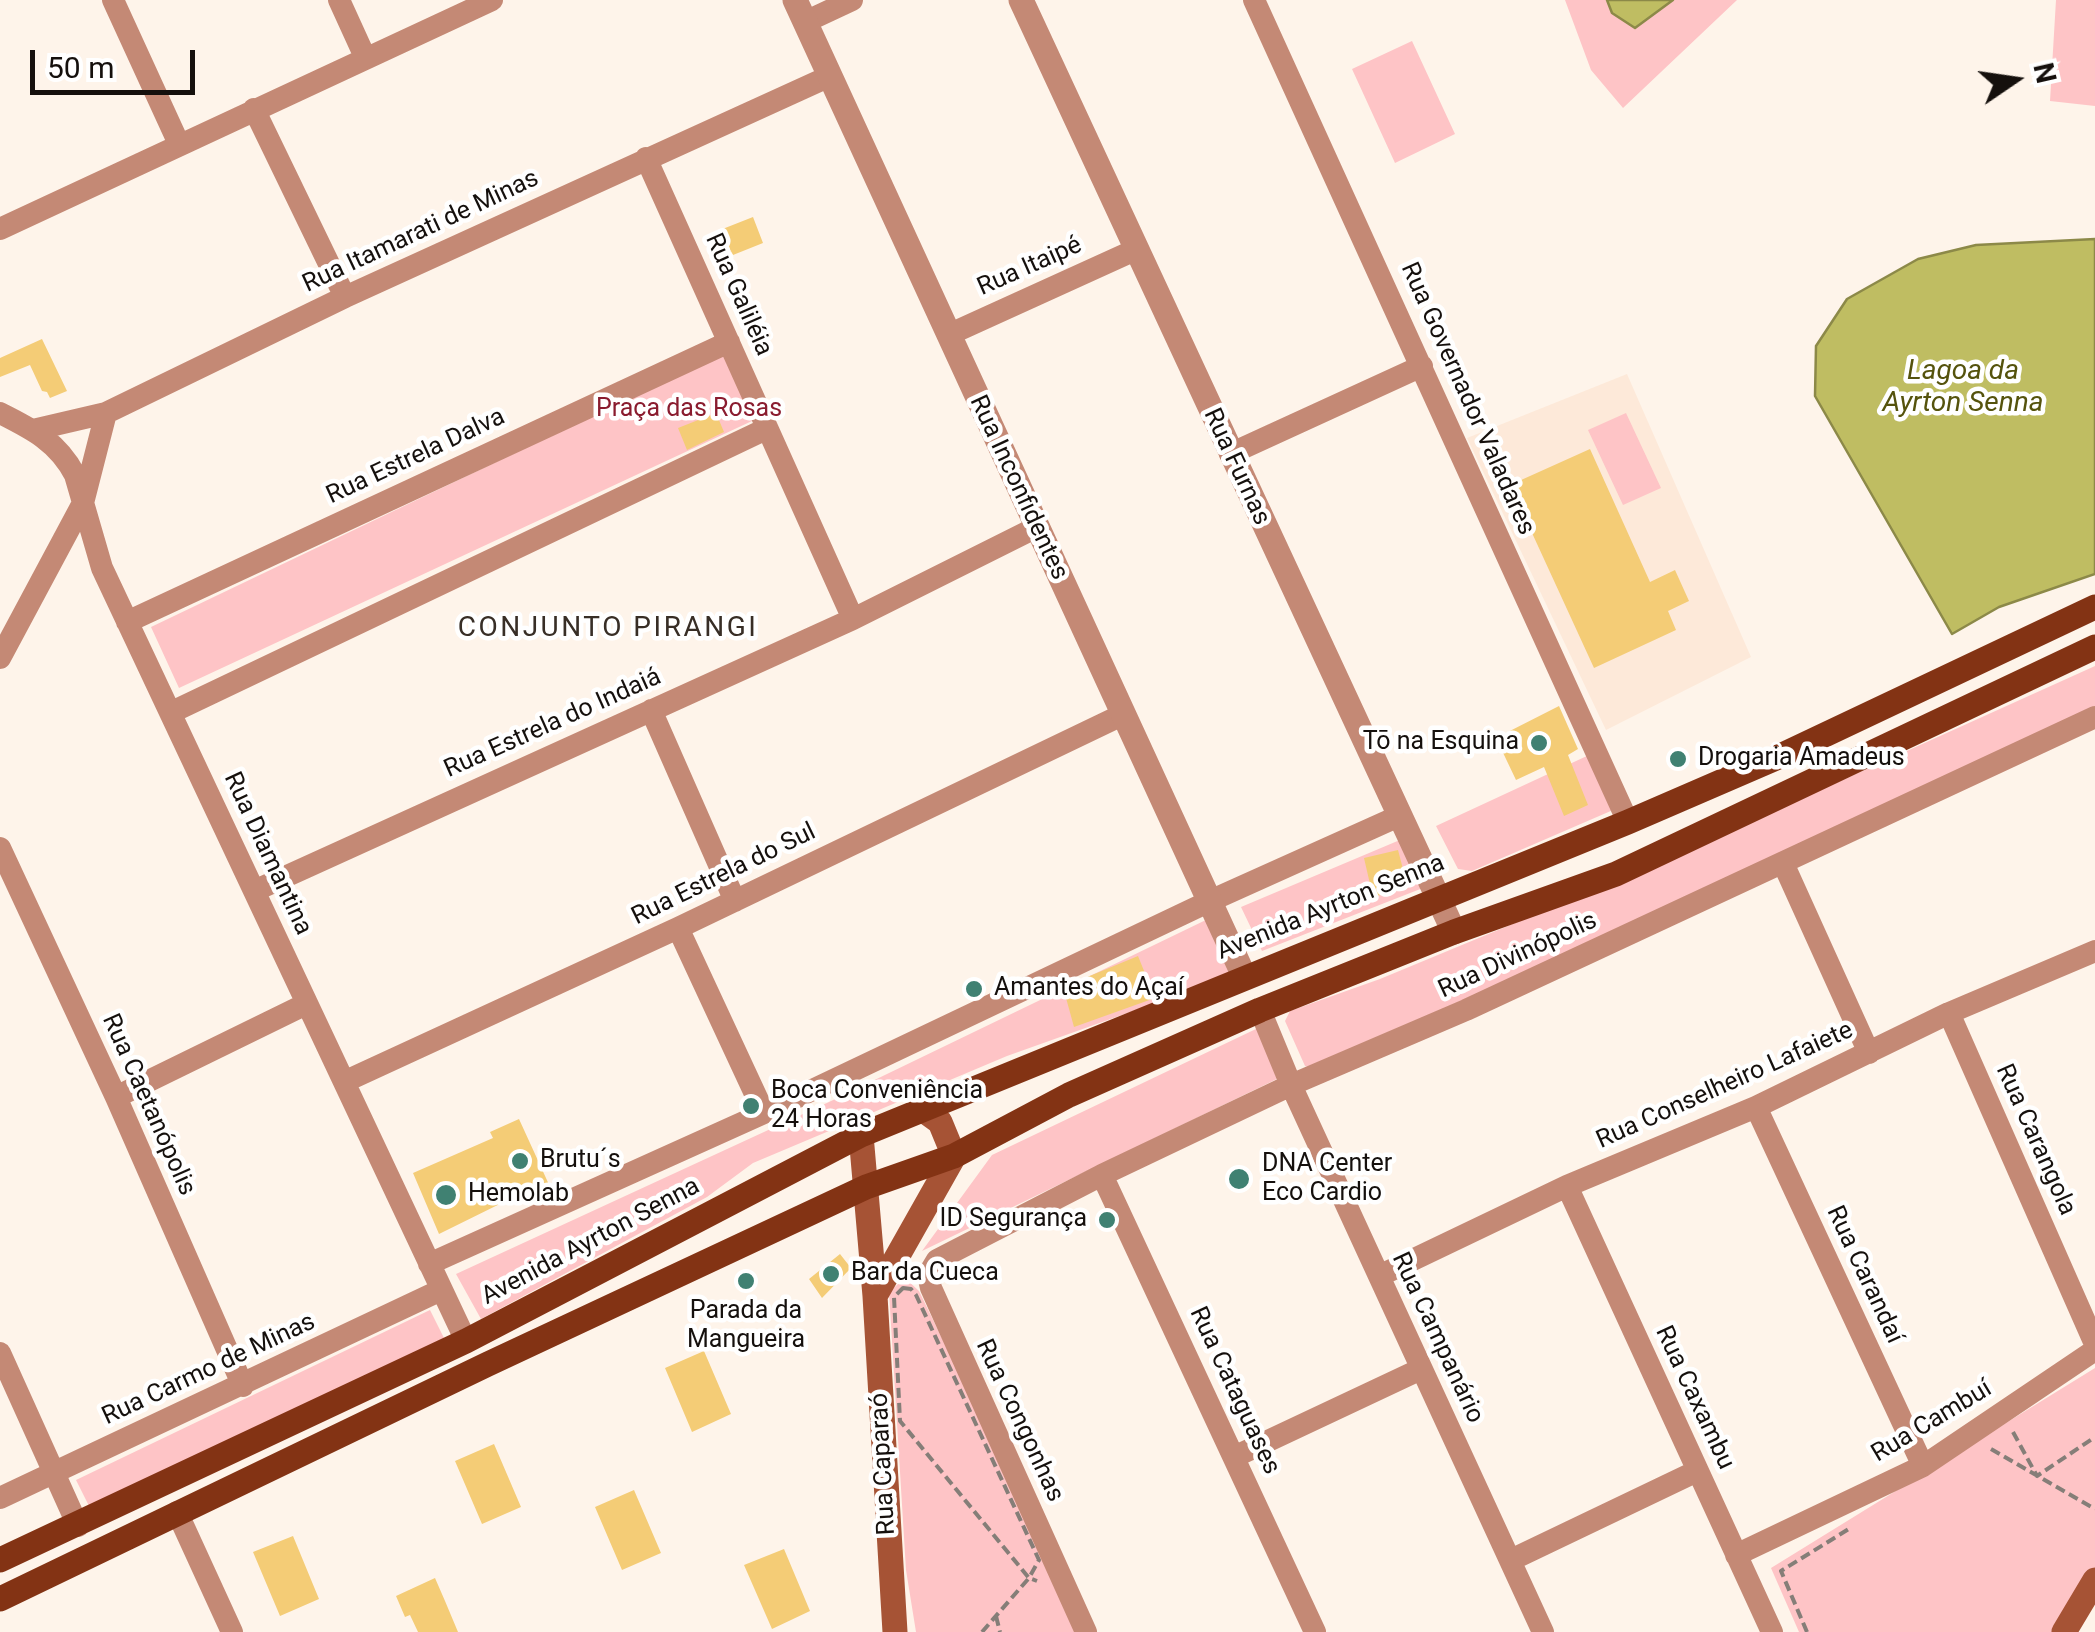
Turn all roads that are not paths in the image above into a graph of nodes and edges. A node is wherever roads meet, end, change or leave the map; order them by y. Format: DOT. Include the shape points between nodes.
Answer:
graph roads {
  1 [pos="113,0"];
  2 [pos="338,0"];
  3 [pos="492,0"];
  4 [pos="852,0"];
  5 [pos="1021,0"];
  6 [pos="1254,0"];
  7 [pos="800,11"];
  8 [pos="366,57"];
  9 [pos="830,76"];
  10 [pos="254,109"];
  11 [pos="179,144"];
  12 [pos="646,158"];
  13 [pos="0,229"];
  14 [pos="1136,250"];
  15 [pos="344,297"];
  16 [pos="948,335"];
  17 [pos="729,342"];
  18 [pos="1422,366"];
  19 [pos="0,413"];
  20 [pos="106,413"];
  21 [pos="33,430"];
  22 [pos="766,430"];
  23 [pos="1230,454"];
  24 [pos="82,503"];
  25 [pos="1035,528"];
  26 [pos="2095,607"];
  27 [pos="853,619"];
  28 [pos="127,622"];
  29 [pos="2095,647"];
  30 [pos="0,658"];
  31 [pos="650,710"];
  32 [pos="172,712"];
  33 [pos="1124,714"];
  34 [pos="2095,717"];
  35 [pos="1399,816"];
  36 [pos="1628,822"];
  37 [pos="0,848"];
  38 [pos="1783,863"];
  39 [pos="254,891"];
  40 [pos="1438,898"];
  41 [pos="1210,900"];
  42 [pos="735,901"];
  43 [pos="678,928"];
  44 [pos="1454,932"];
  45 [pos="2095,951"];
  46 [pos="1244,976"];
  47 [pos="306,1004"];
  48 [pos="1260,1010"];
  49 [pos="1949,1012"];
  50 [pos="1869,1053"];
  51 [pos="346,1081"];
  52 [pos="1291,1085"];
  53 [pos="116,1097"];
  54 [pos="1756,1106"];
  55 [pos="922,1109"];
  56 [pos="764,1113"];
  57 [pos="861,1135"];
  58 [pos="954,1156"];
  59 [pos="1102,1175"];
  60 [pos="1567,1186"];
  61 [pos="866,1187"];
  62 [pos="964,1244"];
  63 [pos="429,1264"];
  64 [pos="1379,1276"];
  65 [pos="441,1290"];
  66 [pos="875,1296"];
  67 [pos="466,1342"];
  68 [pos="2095,1347"];
  69 [pos="0,1353"];
  70 [pos="1421,1369"];
  71 [pos="242,1386"];
  72 [pos="1234,1457"];
  73 [pos="1923,1466"];
  74 [pos="1697,1470"];
  75 [pos="54,1473"];
  76 [pos="0,1498"];
  77 [pos="177,1512"];
  78 [pos="78,1526"];
  79 [pos="1736,1555"];
  80 [pos="0,1560"];
  81 [pos="1510,1560"];
  82 [pos="2095,1580"];
  83 [pos="0,1599"];
  84 [pos="232,1632"];
  85 [pos="895,1632"];
  86 [pos="1086,1632"];
  87 [pos="1315,1632"];
  88 [pos="1544,1632"];
  89 [pos="1772,1632"];
  90 [pos="2064,1632"];
  1 -- 11 [label="street"];
  2 -- 8 [label="street"];
  3 -- 8 [label="street"];
  4 -- 7 [label="street"];
  5 -- 14 [label="street, Rua Furnas"];
  6 -- 18 [label="street, Rua Governador Valadares"];
  7 -- 9 [label="street, Rua Inconfidentes"];
  8 -- 10 [label="street"];
  9 -- 12 [label="street, Rua Itamarati de Minas"];
  9 -- 16 [label="street, Rua Inconfidentes"];
  10 -- 11 [label="street"];
  10 -- 15 [label="street"];
  11 -- 13 [label="street"];
  12 -- 15 [label="street, Rua Itamarati de Minas"];
  12 -- 17 [label="street, Rua Galiléia"];
  14 -- 16 [label="street, Rua Itaipé"];
  14 -- 23 [label="street, Rua Furnas"];
  15 -- 20 [label="street, Rua Itamarati de Minas"];
  16 -- 25 [label="street, Rua Inconfidentes"];
  17 -- 22 [label="street, Rua Galiléia"];
  17 -- 28 [label="street, Rua Estrela Dalva"];
  18 -- 23 [label="street"];
  18 -- 36 [label="street, Rua Governador Valadares"];
  19 -- 21 [label="street, Rua Diamantina"];
  20 -- 21 [label="street, Rua Itamarati de Minas"];
  20 -- 24 [label="street"];
  21 -- 24 [label="street, Rua Diamantina" via="68,462"];
  22 -- 27 [label="street, Rua Galiléia"];
  22 -- 32 [label="street"];
  23 -- 35 [label="street, Rua Furnas"];
  24 -- 28 [label="street, Rua Diamantina"];
  24 -- 30 [label="street"];
  25 -- 27 [label="street, Rua Estrela do Indaiá"];
  25 -- 33 [label="street, Rua Inconfidentes"];
  26 -- 36 [label="main road, Avenida Ayrton Senna"];
  27 -- 31 [label="street, Rua Estrela do Indaiá"];
  28 -- 32 [label="street, Rua Diamantina"];
  29 -- 44 [label="main road" via="1616,874"];
  31 -- 39 [label="street, Rua Estrela do Indaiá"];
  31 -- 42 [label="street"];
  32 -- 39 [label="street, Rua Diamantina"];
  33 -- 41 [label="street, Rua Inconfidentes"];
  33 -- 42 [label="street, Rua Estrela do Sul"];
  34 -- 38 [label="street, Rua Divinópolis"];
  35 -- 40 [label="street, Rua Furnas"];
  35 -- 41 [label="street"];
  36 -- 40 [label="main road, Avenida Ayrton Senna"];
  37 -- 53 [label="street, Rua Caetanópolis"];
  38 -- 50 [label="street"];
  38 -- 52 [label="street, Rua Divinópolis"];
  39 -- 47 [label="street, Rua Diamantina"];
  40 -- 44 [label="street, Rua Furnas"];
  40 -- 46 [label="main road, Avenida Ayrton Senna"];
  41 -- 46 [label="street, Rua Inconfidentes"];
  41 -- 56 [label="street"];
  42 -- 43 [label="street, Rua Estrela do Sul"];
  43 -- 51 [label="street, Rua Estrela do Sul"];
  43 -- 56 [label="street"];
  44 -- 48 [label="main road"];
  45 -- 49 [label="street, Rua Conselheiro Lafaiete"];
  46 -- 55 [label="main road, Avenida Ayrton Senna"];
  47 -- 51 [label="street, Rua Diamantina"];
  47 -- 53 [label="street"];
  48 -- 52 [label="street, Rua Campanário"];
  48 -- 58 [label="main road" via="1068,1095"];
  49 -- 50 [label="street, Rua Conselheiro Lafaiete"];
  49 -- 68 [label="street, Rua Carangola"];
  50 -- 54 [label="street, Rua Conselheiro Lafaiete"];
  51 -- 63 [label="street, Rua Diamantina"];
  52 -- 59 [label="street, Rua Divinópolis"];
  52 -- 64 [label="street, Rua Campanário"];
  53 -- 71 [label="street, Rua Caetanópolis"];
  54 -- 60 [label="street, Rua Conselheiro Lafaiete"];
  54 -- 73 [label="street, Rua Carandaí"];
  55 -- 57 [label="main road, Avenida Ayrton Senna"];
  55 -- 58 [label="main road" via="940,1122"];
  56 -- 63 [label="street"];
  57 -- 61 [label="main road, Rua Caparaó"];
  57 -- 67 [label="main road, Avenida Ayrton Senna"];
  58 -- 61 [label="main road"];
  58 -- 66 [label="main road"];
  59 -- 62 [label="street, Rua Divinópolis"];
  59 -- 72 [label="street, Rua Cataguases"];
  60 -- 64 [label="street, Rua Conselheiro Lafaiete"];
  60 -- 74 [label="street, Rua Caxambu"];
  61 -- 66 [label="main road, Rua Caparaó"];
  61 -- 77 [label="main road"];
  62 -- 86 [label="street, Rua Congonhas" via="931,1266 931,1288"];
  63 -- 65 [label="street, Rua Diamantina"];
  64 -- 70 [label="street, Rua Campanário"];
  65 -- 67 [label="street, Rua Diamantina"];
  65 -- 71 [label="street, Rua Carmo de Minas"];
  66 -- 85 [label="main road, Rua Caparaó"];
  67 -- 78 [label="main road, Avenida Ayrton Senna"];
  68 -- 73 [label="street, Rua Cambuí"];
  69 -- 75 [label="street"];
  70 -- 72 [label="street"];
  70 -- 81 [label="street, Rua Campanário"];
  71 -- 75 [label="street, Rua Carmo de Minas"];
  72 -- 87 [label="street, Rua Cataguases"];
  73 -- 79 [label="street, Rua Cambuí"];
  74 -- 79 [label="street, Rua Caxambu"];
  74 -- 81 [label="street"];
  75 -- 76 [label="street, Rua Carmo de Minas"];
  75 -- 78 [label="street"];
  77 -- 83 [label="main road"];
  77 -- 84 [label="street"];
  78 -- 80 [label="main road, Avenida Ayrton Senna"];
  79 -- 89 [label="street, Rua Caxambu"];
  81 -- 88 [label="street, Rua Campanário"];
  82 -- 90 [label="main road"];
}
